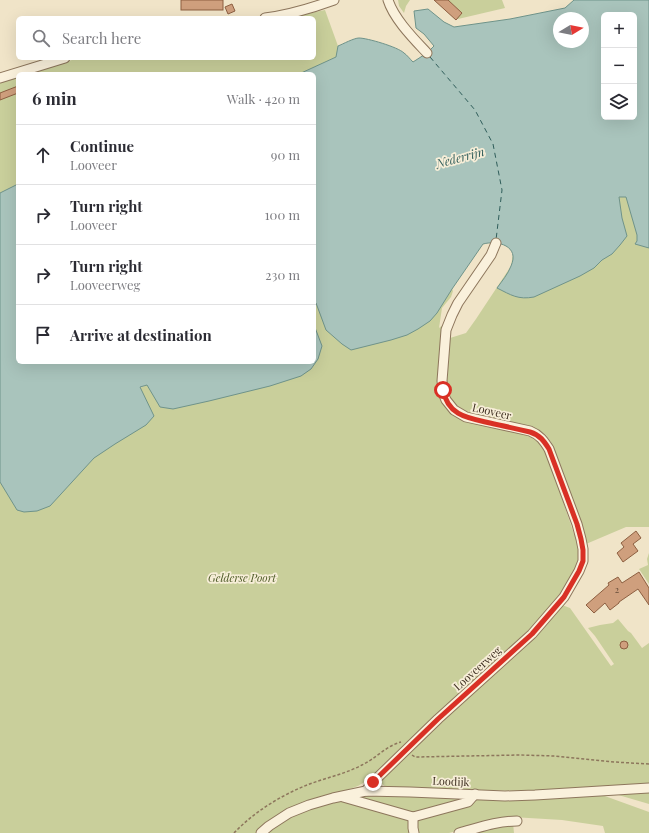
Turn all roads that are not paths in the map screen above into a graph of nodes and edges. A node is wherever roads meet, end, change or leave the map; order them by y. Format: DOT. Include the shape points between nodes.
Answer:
graph roads {
  1 [pos="334,0"];
  2 [pos="388,0"];
  3 [pos="281,16"];
  4 [pos="427,53"];
  5 [pos="58,60"];
  6 [pos="20,72"];
  7 [pos="16,73"];
  8 [pos="0,78"];
  9 [pos="496,243"];
  10 [pos="583,550"];
  11 [pos="649,788"];
  12 [pos="366,791"];
  13 [pos="475,794"];
  14 [pos="342,796"];
  15 [pos="413,817"];
  16 [pos="516,821"];
  17 [pos="261,833"];
  18 [pos="414,833"];
  19 [pos="459,833"];
  1 -- 3 [label="street"];
  2 -- 4 [label="street" via="404,27"];
  5 -- 6 [label="street"];
  7 -- 8 [label="street"];
  9 -- 10 [label="street, Looveer" via="491,255 458,303 446,330 442,381 446,400 454,410 466,417 530,432 542,439 549,449 577,524"];
  10 -- 12 [label="street, Looveerweg" via="583,561 579,571 564,597 532,634 405,746"];
  11 -- 13 [label="street, Loodijk" via="535,796"];
  12 -- 13 [label="street, Loodijk"];
  12 -- 14 [label="street, Loodijk"];
  13 -- 15 [label="street" via="468,802"];
  14 -- 15 [label="street"];
  14 -- 17 [label="street, Loodijk" via="289,813"];
  15 -- 18 [label="street"];
  16 -- 19 [label="street"];
}
